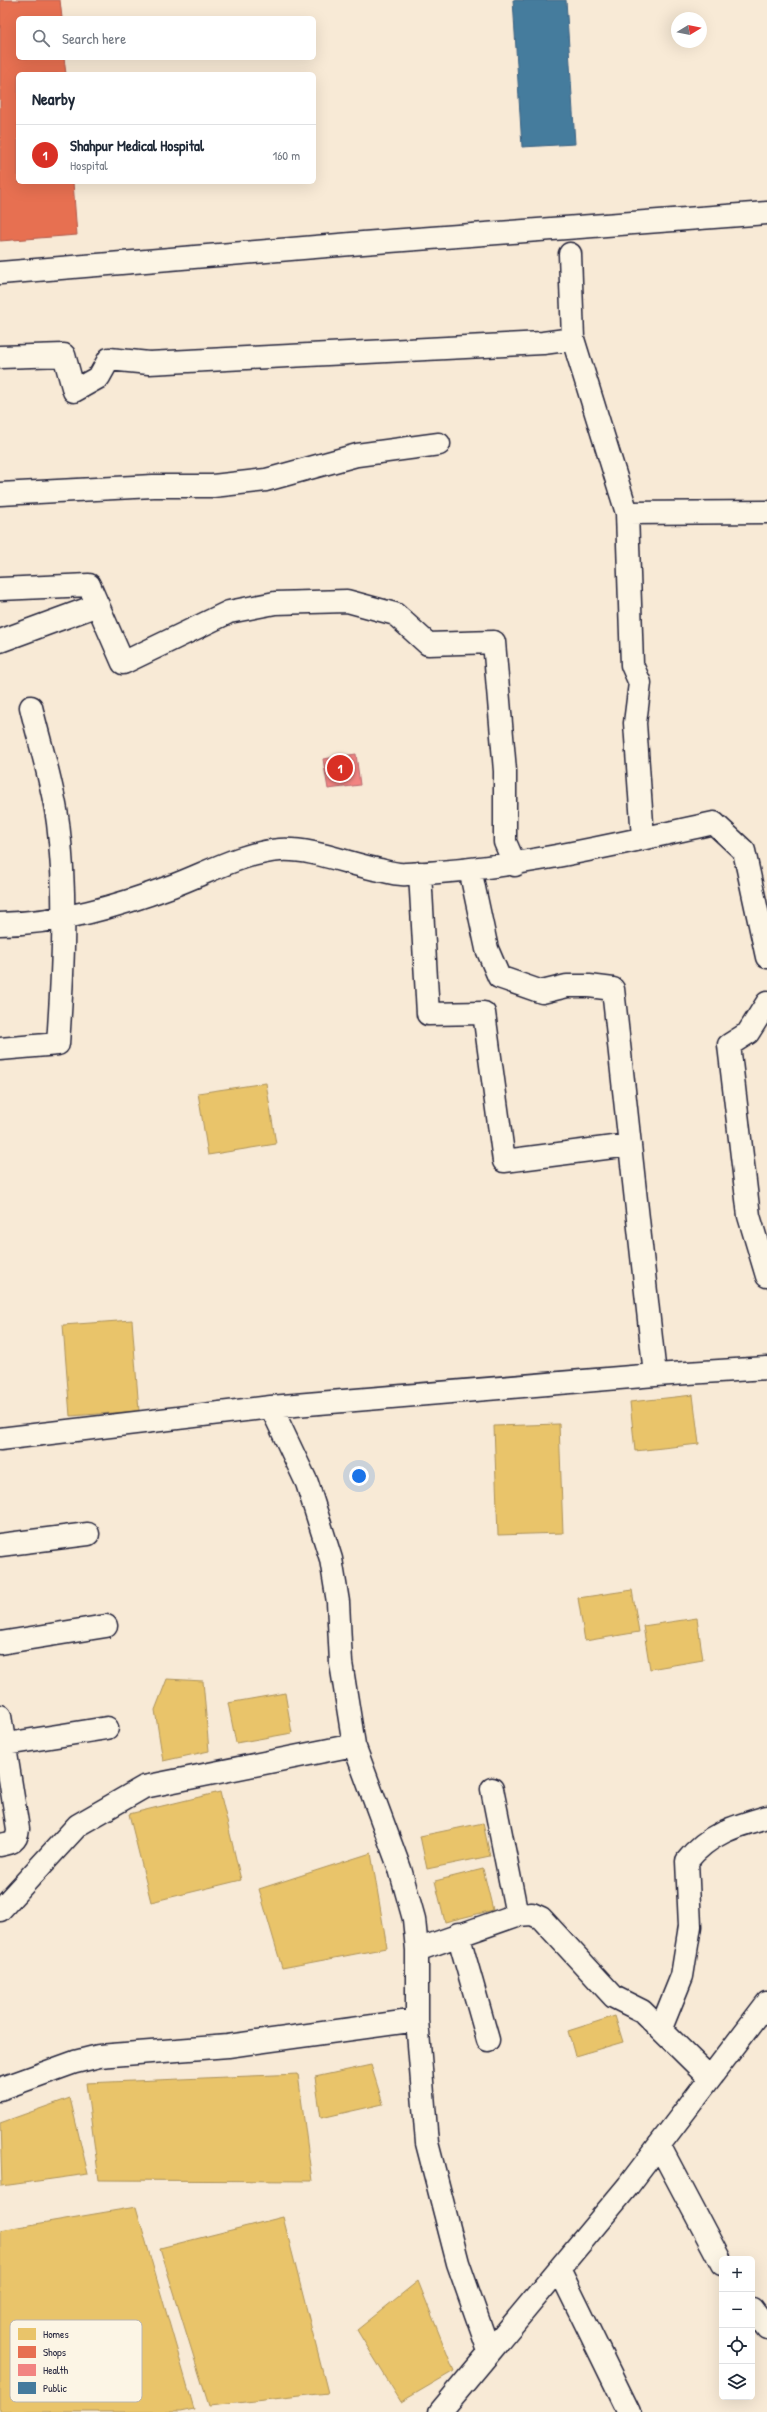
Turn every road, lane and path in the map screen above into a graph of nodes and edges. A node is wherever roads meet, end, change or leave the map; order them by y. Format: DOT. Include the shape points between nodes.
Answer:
graph roads {
  1 [pos="767,213"];
  2 [pos="570,254"];
  3 [pos="0,273"];
  4 [pos="573,339"];
  5 [pos="0,357"];
  6 [pos="439,444"];
  7 [pos="0,494"];
  8 [pos="767,512"];
  9 [pos="626,513"];
  10 [pos="0,589"];
  11 [pos="98,605"];
  12 [pos="0,641"];
  13 [pos="31,708"];
  14 [pos="643,838"];
  15 [pos="515,865"];
  16 [pos="470,869"];
  17 [pos="420,873"];
  18 [pos="63,918"];
  19 [pos="0,924"];
  20 [pos="767,957"];
  21 [pos="767,1003"];
  22 [pos="0,1049"];
  23 [pos="629,1145"];
  24 [pos="767,1276"];
  25 [pos="767,1368"];
  26 [pos="655,1375"];
  27 [pos="271,1406"];
  28 [pos="0,1439"];
  29 [pos="88,1534"];
  30 [pos="0,1545"];
  31 [pos="106,1626"];
  32 [pos="0,1643"];
  33 [pos="0,1716"];
  34 [pos="107,1728"];
  35 [pos="2,1745"];
  36 [pos="354,1745"];
  37 [pos="492,1789"];
  38 [pos="767,1817"];
  39 [pos="0,1845"];
  40 [pos="0,1910"];
  41 [pos="517,1915"];
  42 [pos="458,1934"];
  43 [pos="417,1950"];
  44 [pos="767,2003"];
  45 [pos="417,2020"];
  46 [pos="661,2028"];
  47 [pos="488,2040"];
  48 [pos="710,2078"];
  49 [pos="0,2089"];
  50 [pos="659,2145"];
  51 [pos="719,2258"];
  52 [pos="559,2269"];
  53 [pos="755,2312"];
  54 [pos="767,2329"];
  55 [pos="489,2351"];
  56 [pos="440,2412"];
  57 [pos="629,2412"];
  1 -- 3 [label="street" via="363,242"];
  2 -- 4 [label="street"];
  4 -- 5 [label="street" via="543,343 149,363 109,359 99,377 74,391 64,355"];
  4 -- 9 [label="street"];
  6 -- 7 [label="street" via="357,455 266,480 213,486 153,486"];
  8 -- 9 [label="street"];
  9 -- 14 [label="street" via="632,666 640,683 635,723"];
  10 -- 11 [label="street" via="89,585"];
  11 -- 12 [label="street"];
  11 -- 15 [label="street" via="123,663 229,612 275,603 347,601 395,614 428,644 494,642 505,771 504,842"];
  13 -- 18 [label="street" via="58,822"];
  14 -- 15 [label="street"];
  14 -- 20 [label="street" via="714,823 744,851"];
  15 -- 16 [label="street"];
  16 -- 17 [label="street"];
  16 -- 23 [label="street" via="487,949 499,977 542,992 567,986 613,989"];
  17 -- 18 [label="street" via="403,875 335,860 309,851 280,850 250,856 126,902"];
  17 -- 23 [label="street" via="428,1014 484,1013 504,1161"];
  18 -- 19 [label="street"];
  18 -- 22 [label="street" via="58,1044"];
  21 -- 24 [label="street" via="748,1033 729,1045 749,1216"];
  23 -- 26 [label="street"];
  25 -- 26 [label="street"];
  26 -- 27 [label="street"];
  27 -- 28 [label="street"];
  27 -- 36 [label="street" via="307,1483 331,1559 338,1602 341,1662"];
  29 -- 30 [label="street"];
  31 -- 32 [label="street"];
  33 -- 35 [label="street"];
  34 -- 35 [label="street"];
  35 -- 39 [label="street" via="18,1829 15,1840"];
  36 -- 40 [label="street" via="144,1787 78,1825"];
  36 -- 43 [label="street" via="400,1869 414,1919"];
  37 -- 41 [label="street"];
  38 -- 46 [label="street" via="720,1832 708,1839 687,1861 690,1926 682,1976"];
  41 -- 42 [label="street"];
  41 -- 46 [label="street" via="532,1914 541,1918 614,1997 642,2011"];
  42 -- 43 [label="street"];
  42 -- 47 [label="street"];
  43 -- 45 [label="street"];
  44 -- 48 [label="street"];
  45 -- 49 [label="street" via="228,2046 99,2056"];
  45 -- 55 [label="street" via="427,2143 458,2263"];
  46 -- 48 [label="street"];
  48 -- 50 [label="street"];
  50 -- 51 [label="street"];
  50 -- 52 [label="street"];
  52 -- 55 [label="street"];
  52 -- 57 [label="street"];
  53 -- 54 [label="street"];
  55 -- 56 [label="street"];
}
